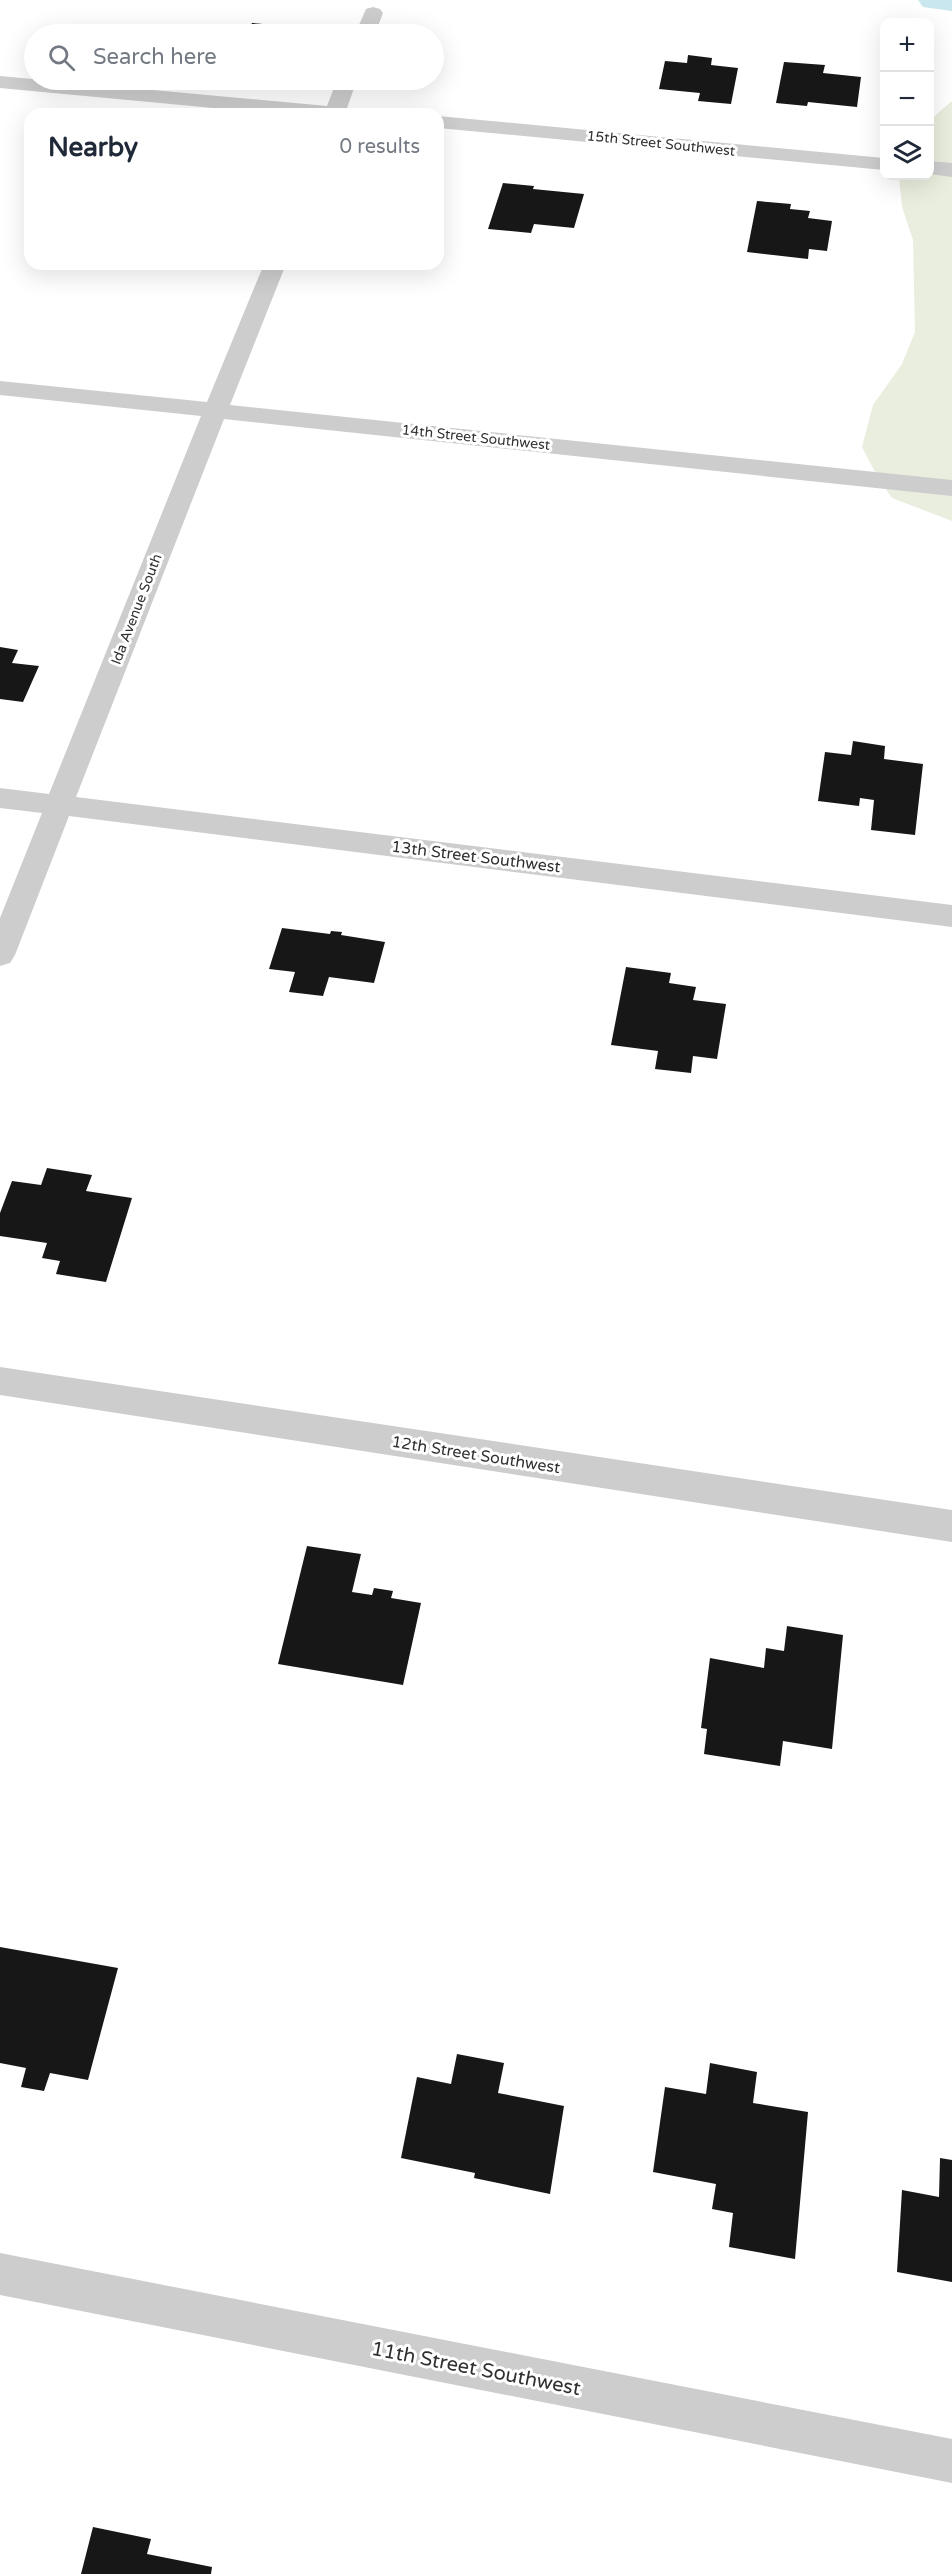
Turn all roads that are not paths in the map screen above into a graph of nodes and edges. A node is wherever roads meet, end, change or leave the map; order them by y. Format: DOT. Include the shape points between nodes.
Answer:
graph roads {
  1 [pos="373,13"];
  2 [pos="369,24"];
  3 [pos="0,82"];
  4 [pos="24,84"];
  5 [pos="85,90"];
  6 [pos="345,90"];
  7 [pos="275,108"];
  8 [pos="341,108"];
  9 [pos="444,123"];
  10 [pos="880,164"];
  11 [pos="934,168"];
  12 [pos="952,170"];
  13 [pos="273,270"];
  14 [pos="0,388"];
  15 [pos="216,412"];
  16 [pos="952,488"];
  17 [pos="0,798"];
  18 [pos="59,806"];
  19 [pos="952,916"];
  20 [pos="0,955"];
  21 [pos="0,1381"];
  22 [pos="952,1526"];
  23 [pos="0,2274"];
  24 [pos="952,2462"];
  1 -- 2 [label="street"];
  3 -- 4 [label="street"];
  5 -- 7 [label="street"];
  6 -- 8 [label="street"];
  9 -- 10 [label="street, 15th Street Southwest"];
  11 -- 12 [label="street"];
  13 -- 15 [label="street, Ida Avenue South"];
  14 -- 15 [label="street, 14th Street Southwest"];
  15 -- 16 [label="street, 14th Street Southwest"];
  15 -- 18 [label="street, Ida Avenue South"];
  17 -- 18 [label="street, 13th Street Southwest"];
  18 -- 19 [label="street, 13th Street Southwest"];
  18 -- 20 [label="street, Ida Avenue South"];
  21 -- 22 [label="street, 12th Street Southwest"];
  23 -- 24 [label="street, 11th Street Southwest"];
}
